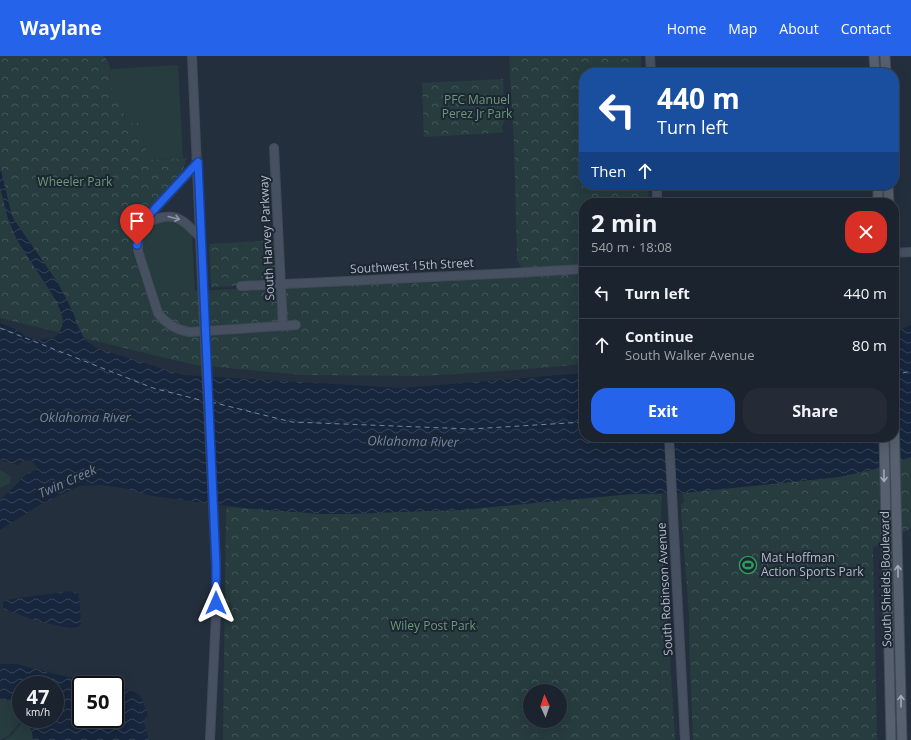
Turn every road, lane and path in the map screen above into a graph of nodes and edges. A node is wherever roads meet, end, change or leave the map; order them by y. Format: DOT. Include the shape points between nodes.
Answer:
graph roads {
  1 [pos="192,56"];
  2 [pos="650,56"];
  3 [pos="874,56"];
  4 [pos="885,56"];
  5 [pos="651,68"];
  6 [pos="875,68"];
  7 [pos="886,68"];
  8 [pos="274,148"];
  9 [pos="198,162"];
  10 [pos="145,223"];
  11 [pos="201,238"];
  12 [pos="911,252"];
  13 [pos="899,253"];
  14 [pos="579,269"];
  15 [pos="281,284"];
  16 [pos="241,286"];
  17 [pos="283,326"];
  18 [pos="296,326"];
  19 [pos="669,442"];
  20 [pos="884,442"];
  21 [pos="895,442"];
  22 [pos="210,740"];
  23 [pos="685,740"];
  24 [pos="891,740"];
  25 [pos="902,740"];
  1 -- 9 [label="main road"];
  2 -- 5 [label="main road"];
  3 -- 6 [label="main road"];
  4 -- 7 [label="main road"];
  8 -- 15 [label="main road, South Harvey Parkway"];
  9 -- 10 [label="main road" via="151,213"];
  9 -- 11 [label="main road"];
  10 -- 11 [label="main road, one-way" via="166,216 176,218 185,222"];
  10 -- 17 [label="main road" via="139,233 138,251 158,313 171,326 190,332"];
  11 -- 22 [label="main road, bridge" via="216,565"];
  12 -- 13 [label="main road"];
  14 -- 15 [label="main road, Southwest 15th Street"];
  15 -- 16 [label="main road, Southwest 15th Street"];
  15 -- 17 [label="main road, South Harvey Parkway"];
  17 -- 18 [label="main road"];
  19 -- 23 [label="main road, South Robinson Avenue"];
  20 -- 24 [label="main road, South Shields Boulevard, one-way"];
  25 -- 21 [label="main road, South Shields Boulevard, one-way"];
}
